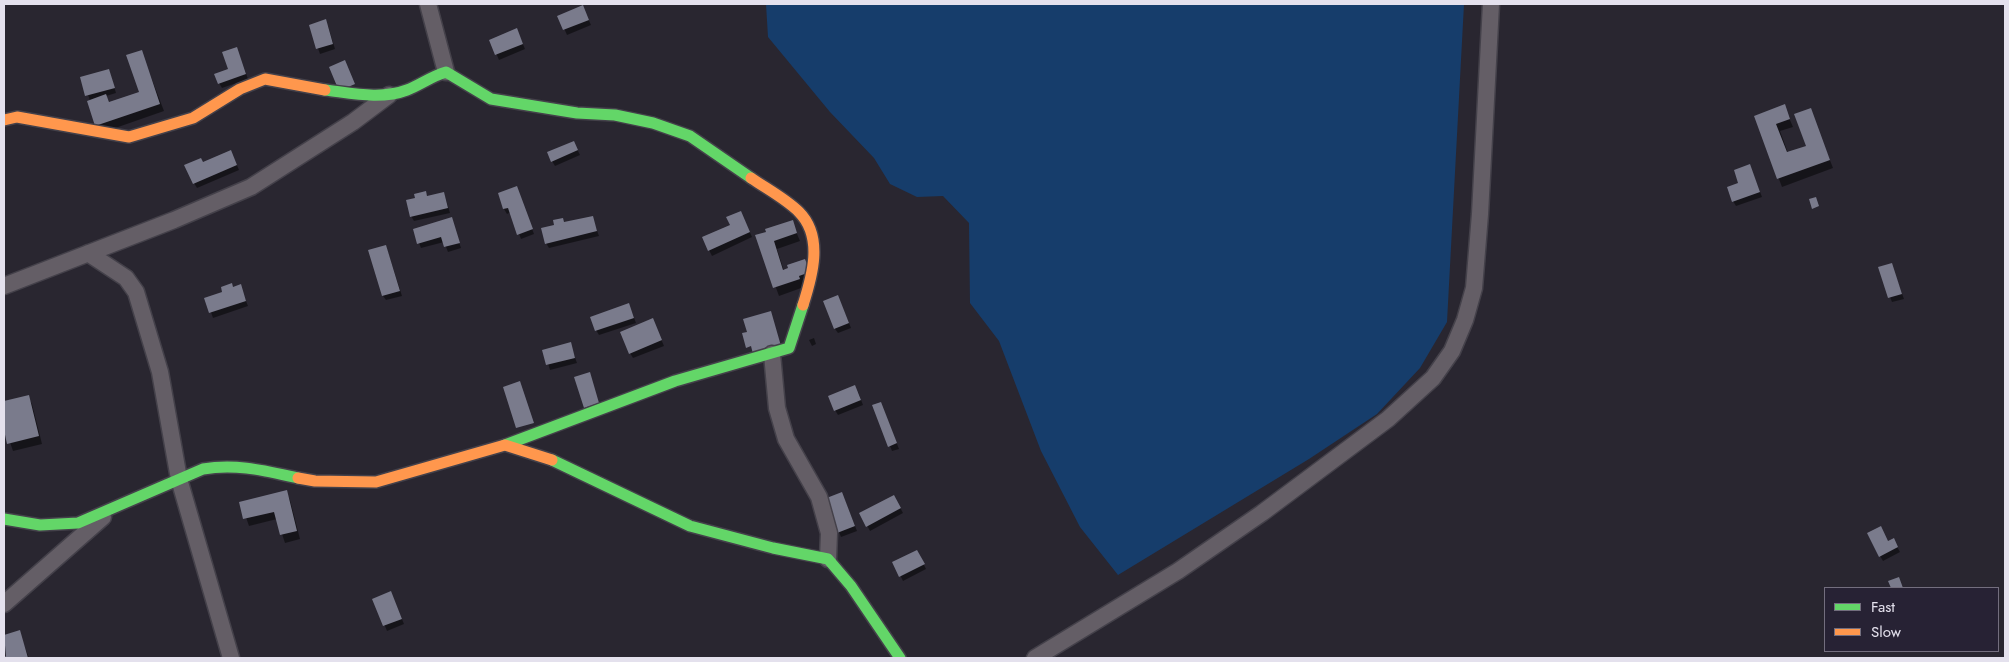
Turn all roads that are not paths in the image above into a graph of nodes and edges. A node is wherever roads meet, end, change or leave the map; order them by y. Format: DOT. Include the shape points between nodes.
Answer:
graph roads {
  1 [pos="1491,4"];
  2 [pos="433,6"];
  3 [pos="446,72"];
  4 [pos="389,96"];
  5 [pos="4,120"];
  6 [pos="88,253"];
  7 [pos="4,286"];
  8 [pos="772,354"];
  9 [pos="505,445"];
  10 [pos="179,478"];
  11 [pos="114,507"];
  12 [pos="4,518"];
  13 [pos="828,559"];
  14 [pos="4,604"];
  15 [pos="231,658"];
  16 [pos="900,658"];
  17 [pos="1035,658"];
  1 -- 17 [label="street" via="1474,288 1452,352 1433,378 1388,419 1262,513 1170,576"];
  2 -- 3 [label="street"];
  3 -- 4 [label="street"];
  3 -- 8 [label="street" via="491,99 576,113 615,115 653,123 690,136 800,213 809,226 814,249 814,275 789,348"];
  4 -- 5 [label="street" via="265,79 240,89 193,118 128,137 17,117"];
  4 -- 6 [label="street" via="251,187"];
  6 -- 7 [label="street"];
  6 -- 10 [label="street" via="126,278 136,292 160,372"];
  8 -- 9 [label="street" via="675,381"];
  8 -- 13 [label="street" via="777,408 786,439 819,497 829,533"];
  9 -- 10 [label="street" via="376,482 315,481 240,466 203,469"];
  9 -- 13 [label="street" via="549,458 690,526"];
  10 -- 11 [label="street"];
  10 -- 15 [label="street"];
  11 -- 12 [label="street" via="78,522 40,525"];
  11 -- 14 [label="street"];
  13 -- 16 [label="street" via="852,586"];
}
